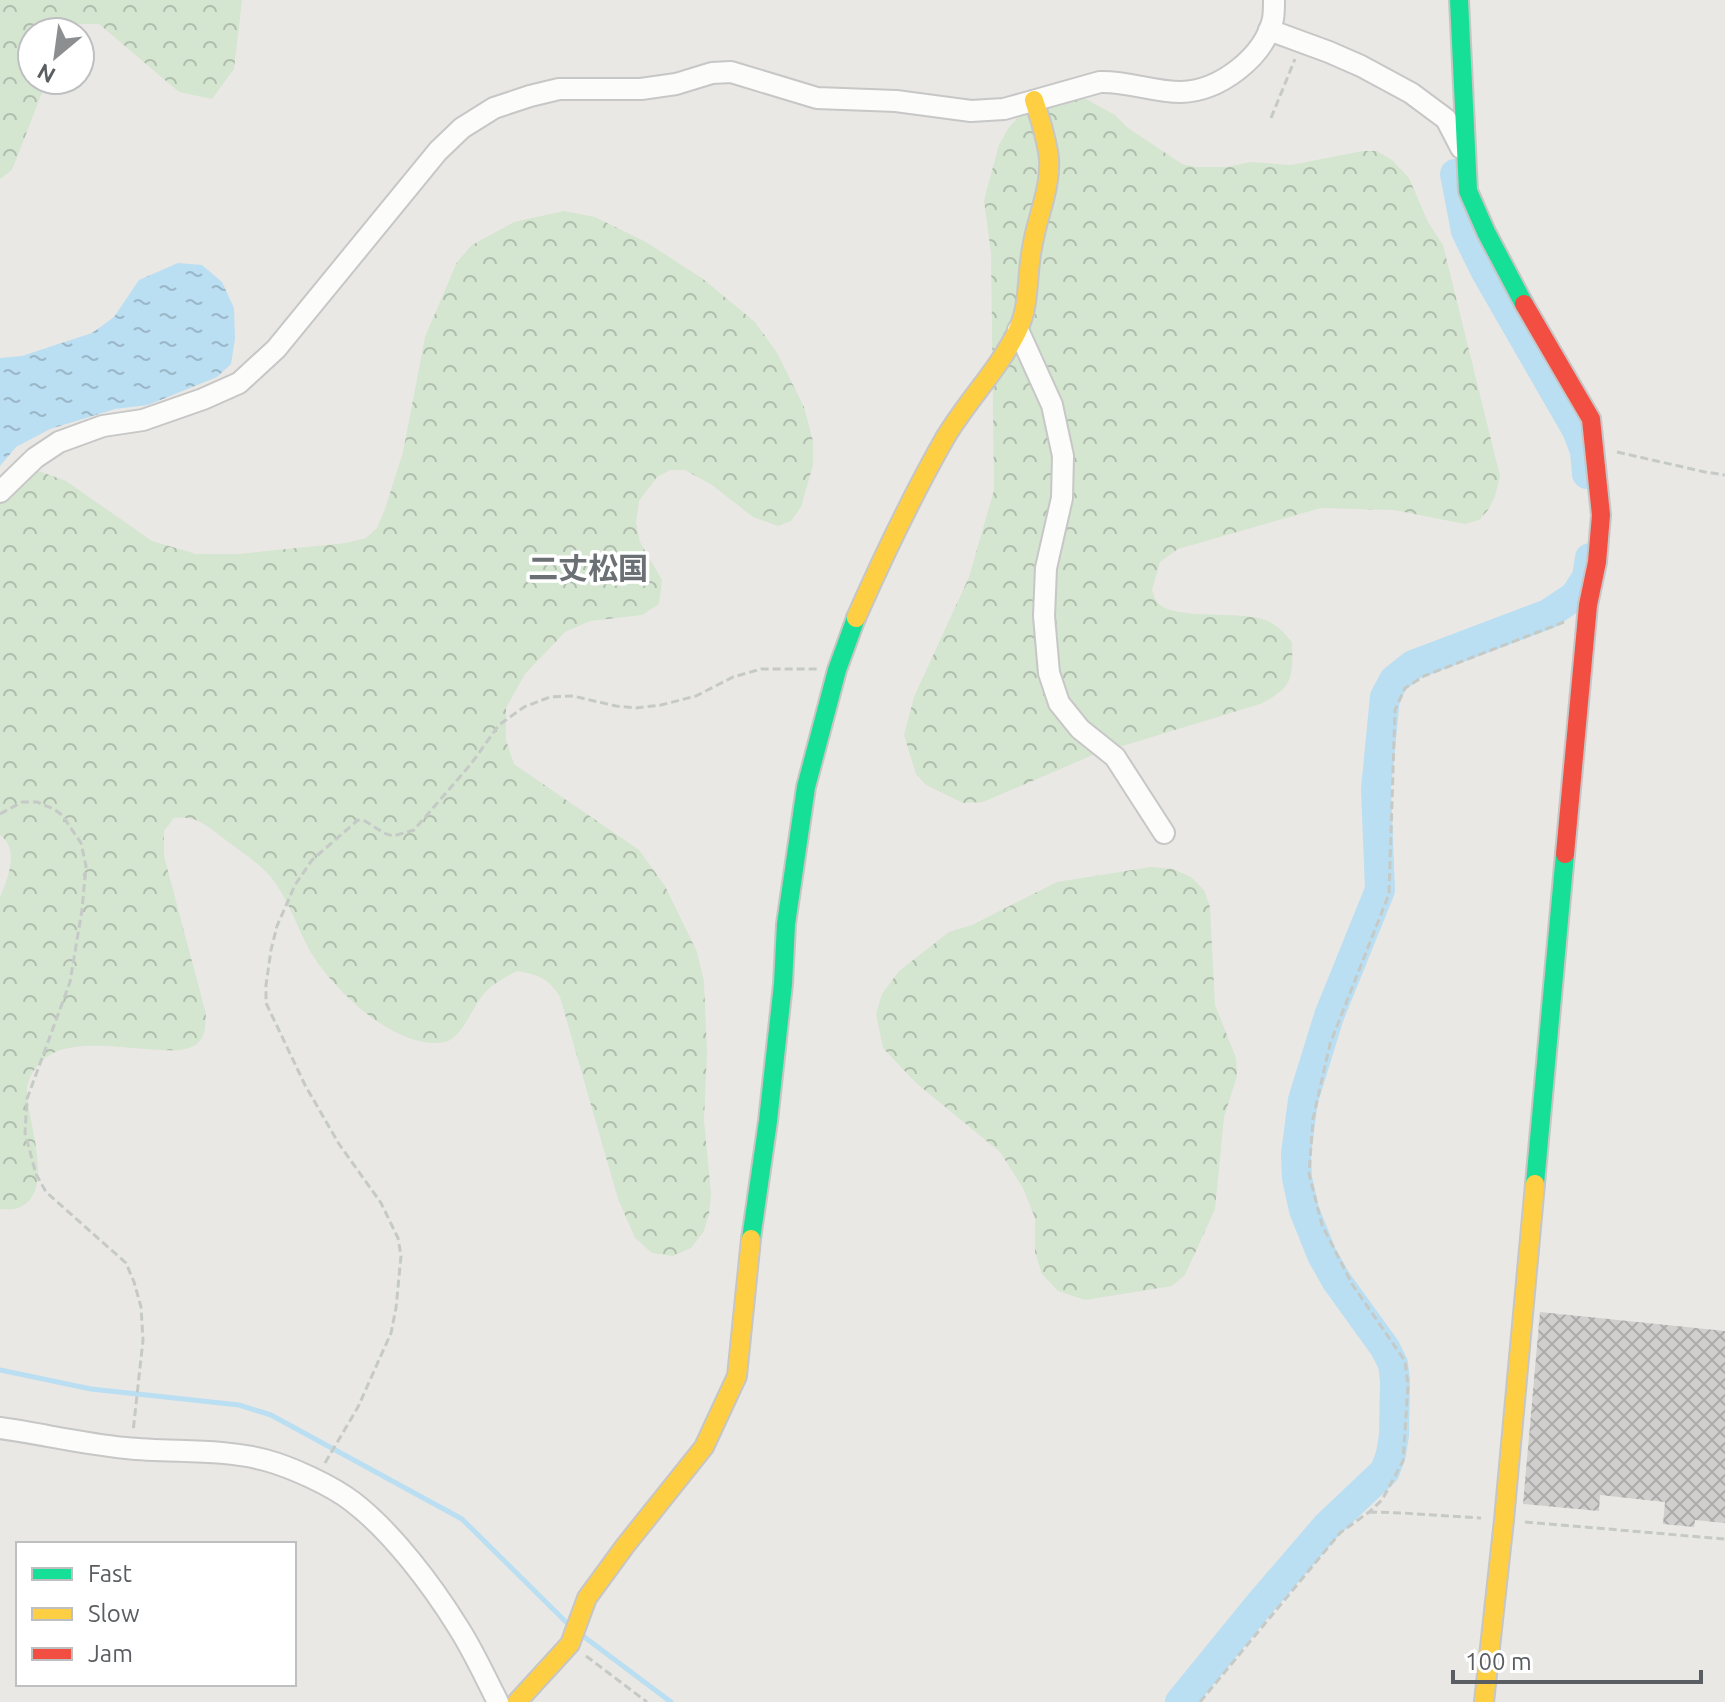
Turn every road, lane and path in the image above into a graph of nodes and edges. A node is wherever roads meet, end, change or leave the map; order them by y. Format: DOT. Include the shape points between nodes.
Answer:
graph roads {
  1 [pos="1274,0"];
  2 [pos="1459,0"];
  3 [pos="1269,30"];
  4 [pos="1302,42"];
  5 [pos="1034,100"];
  6 [pos="1271,118"];
  7 [pos="1465,157"];
  8 [pos="1018,330"];
  9 [pos="1594,447"];
  10 [pos="1725,475"];
  11 [pos="0,492"];
  12 [pos="1565,622"];
  13 [pos="837,670"];
  14 [pos="0,814"];
  15 [pos="1164,833"];
  16 [pos="0,1428"];
  17 [pos="130,1448"];
  18 [pos="315,1481"];
  19 [pos="1369,1512"];
  20 [pos="1504,1520"];
  21 [pos="1725,1539"];
  22 [pos="570,1644"];
  23 [pos="498,1702"];
  24 [pos="517,1702"];
  25 [pos="647,1702"];
  26 [pos="1200,1702"];
  27 [pos="1484,1702"];
  1 -- 3 [label="street"];
  2 -- 7 [label="street"];
  3 -- 4 [label="street"];
  3 -- 5 [label="street" via="1251,57 1212,86 1178,92 1100,82"];
  4 -- 6 [label="path"];
  4 -- 7 [label="street" via="1411,93 1446,119"];
  5 -- 8 [label="street" via="1049,160 1048,182"];
  5 -- 11 [label="street" via="971,111 836,100 731,72 641,89 559,89 494,108 438,151 276,349 239,383 143,420 103,426 59,442"];
  7 -- 9 [label="street" via="1468,191 1480,218 1591,419"];
  8 -- 13 [label="street" via="947,435 914,495"];
  8 -- 15 [label="street" via="1052,405 1063,456 1062,498 1046,568 1049,673 1059,703 1080,729 1115,757"];
  9 -- 10 [label="path"];
  9 -- 20 [label="street" via="1601,515"];
  12 -- 19 [label="path" via="1424,676 1405,688 1395,710 1389,894 1330,1044 1313,1119 1309,1174 1322,1225 1340,1261 1405,1361 1403,1461 1382,1500"];
  13 -- 18 [label="path" via="761,669 696,696 636,708 573,696 550,697 524,707 499,725 414,830 393,836 358,820 312,860 295,885 271,950 266,1003 305,1085 381,1203 401,1256 391,1333 358,1407"];
  13 -- 22 [label="street" via="806,787 795,853 737,1376 704,1447 587,1598"];
  14 -- 17 [label="path" via="22,802 54,809 81,843 86,866 70,982 27,1099 25,1133 46,1192 126,1263 134,1282 143,1340"];
  16 -- 17 [label="street"];
  17 -- 18 [label="street" via="264,1460"];
  18 -- 23 [label="street" via="351,1501 404,1555 459,1628"];
  19 -- 20 [label="path"];
  19 -- 26 [label="path" via="1340,1533"];
  20 -- 21 [label="path"];
  20 -- 27 [label="street"];
  22 -- 24 [label="street"];
  22 -- 25 [label="path"];
}
